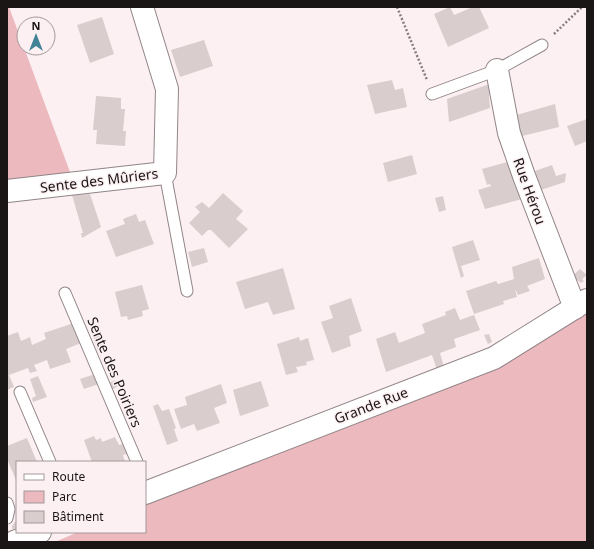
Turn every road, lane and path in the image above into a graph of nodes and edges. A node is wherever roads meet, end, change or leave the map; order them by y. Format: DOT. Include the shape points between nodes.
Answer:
graph roads {
  1 [pos="142,7"];
  2 [pos="397,7"];
  3 [pos="582,7"];
  4 [pos="542,44"];
  5 [pos="497,70"];
  6 [pos="432,94"];
  7 [pos="165,173"];
  8 [pos="7,191"];
  9 [pos="187,291"];
  10 [pos="65,293"];
  11 [pos="581,304"];
  12 [pos="20,392"];
  13 [pos="50,461"];
  14 [pos="137,461"];
  15 [pos="146,488"];
  16 [pos="7,503"];
  17 [pos="7,518"];
  18 [pos="37,533"];
  19 [pos="14,542"];
  1 -- 7 [label="street, Sente des Mûriers" via="167,89"];
  2 -- 6 [label="path"];
  3 -- 4 [label="path"];
  4 -- 5 [label="lane"];
  5 -- 6 [label="lane"];
  5 -- 11 [label="street, Rue Hérou" via="509,133 524,176"];
  7 -- 8 [label="street, Sente des Mûriers"];
  7 -- 9 [label="lane"];
  10 -- 14 [label="lane, Sente des Poiriers"];
  11 -- 15 [label="street, Grande Rue" via="494,358"];
  12 -- 13 [label="lane"];
  16 -- 17 [label="lane"];
  18 -- 19 [label="street"];
}
